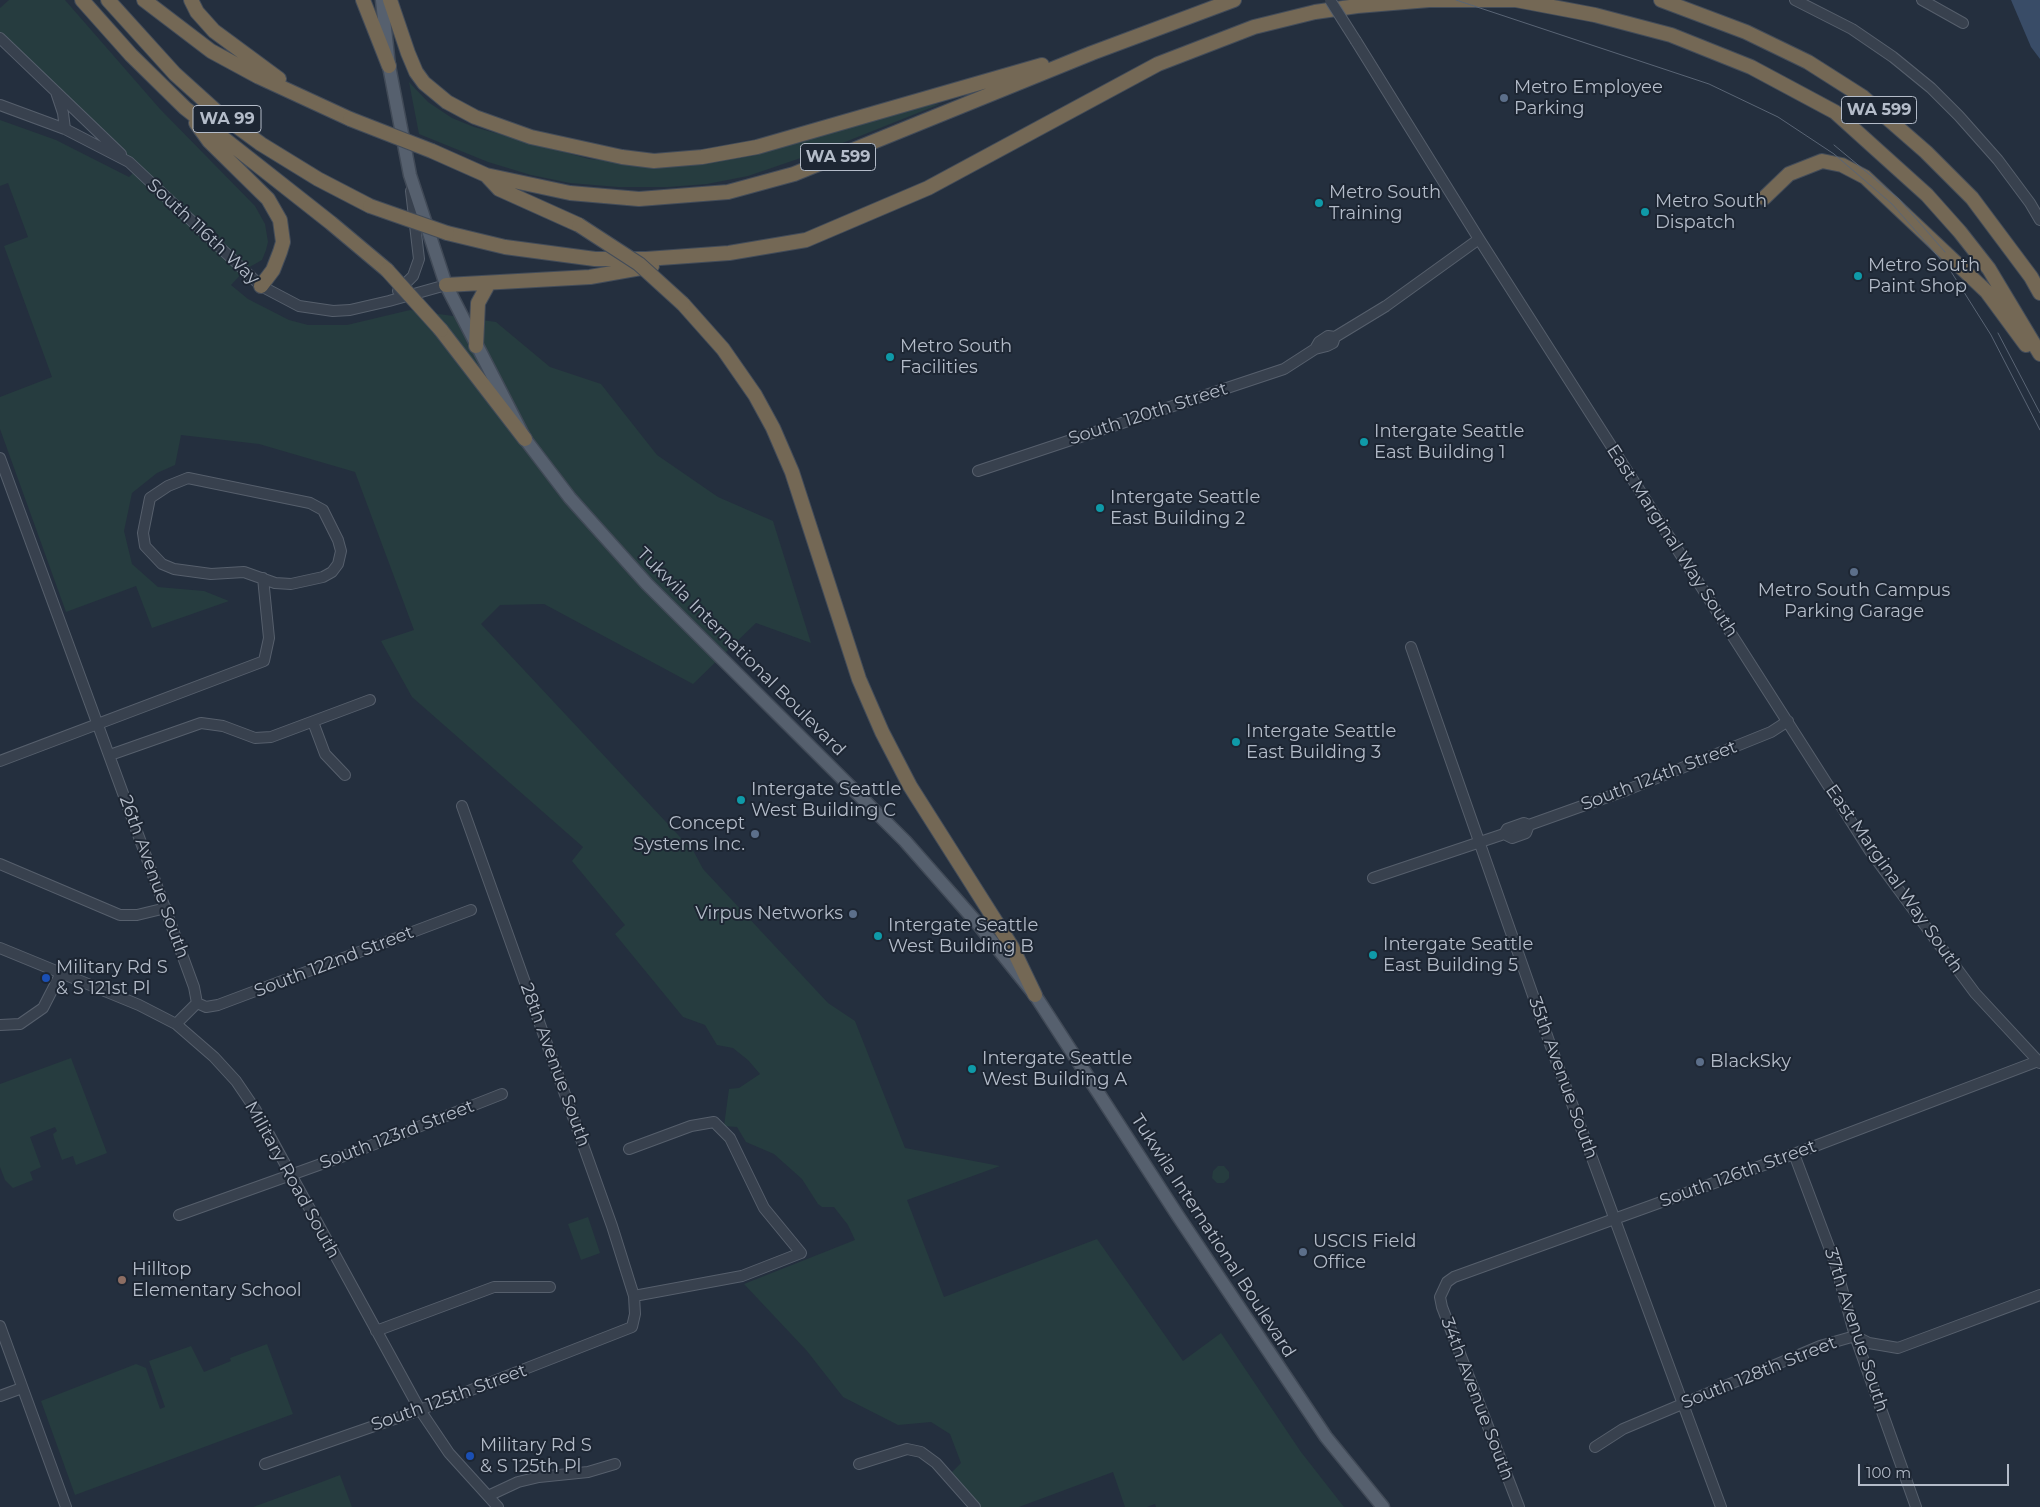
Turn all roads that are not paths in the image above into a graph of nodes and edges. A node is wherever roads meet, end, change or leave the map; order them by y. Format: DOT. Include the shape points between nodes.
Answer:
graph roads {
  1 [pos="82,0"];
  2 [pos="108,0"];
  3 [pos="144,0"];
  4 [pos="191,0"];
  5 [pos="363,0"];
  6 [pos="382,0"];
  7 [pos="390,0"];
  8 [pos="1234,0"];
  9 [pos="1330,0"];
  10 [pos="1661,0"];
  11 [pos="1795,0"];
  12 [pos="1922,0"];
  13 [pos="1963,23"];
  14 [pos="0,38"];
  15 [pos="1092,53"];
  16 [pos="389,66"];
  17 [pos="55,89"];
  18 [pos="304,97"];
  19 [pos="0,106"];
  20 [pos="185,108"];
  21 [pos="65,130"];
  22 [pos="432,151"];
  23 [pos="129,162"];
  24 [pos="410,175"];
  25 [pos="486,175"];
  26 [pos="1764,198"];
  27 [pos="2040,220"];
  28 [pos="447,233"];
  29 [pos="1479,239"];
  30 [pos="729,253"];
  31 [pos="490,284"];
  32 [pos="446,285"];
  33 [pos="261,286"];
  34 [pos="2040,293"];
  35 [pos="389,302"];
  36 [pos="476,346"];
  37 [pos="2040,354"];
  38 [pos="2040,364"];
  39 [pos="526,439"];
  40 [pos="0,458"];
  41 [pos="978,471"];
  42 [pos="262,578"];
  43 [pos="1411,647"];
  44 [pos="370,700"];
  45 [pos="1788,721"];
  46 [pos="313,722"];
  47 [pos="99,725"];
  48 [pos="110,755"];
  49 [pos="0,761"];
  50 [pos="345,775"];
  51 [pos="462,806"];
  52 [pos="1480,842"];
  53 [pos="0,864"];
  54 [pos="1373,878"];
  55 [pos="166,908"];
  56 [pos="471,910"];
  57 [pos="0,948"];
  58 [pos="60,973"];
  59 [pos="1035,995"];
  60 [pos="197,1003"];
  61 [pos="176,1024"];
  62 [pos="0,1026"];
  63 [pos="2039,1062"];
  64 [pos="502,1094"];
  65 [pos="629,1149"];
  66 [pos="1794,1154"];
  67 [pos="289,1174"];
  68 [pos="179,1215"];
  69 [pos="1616,1218"];
  70 [pos="550,1287"];
  71 [pos="1442,1289"];
  72 [pos="2040,1295"];
  73 [pos="634,1296"];
  74 [pos="0,1326"];
  75 [pos="632,1328"];
  76 [pos="376,1331"];
  77 [pos="1855,1336"];
  78 [pos="22,1388"];
  79 [pos="0,1396"];
  80 [pos="1683,1403"];
  81 [pos="420,1410"];
  82 [pos="1595,1447"];
  83 [pos="265,1464"];
  84 [pos="615,1464"];
  85 [pos="859,1464"];
  86 [pos="488,1496"];
  87 [pos="66,1507"];
  88 [pos="498,1507"];
  89 [pos="975,1507"];
  90 [pos="1383,1507"];
  91 [pos="1519,1507"];
  92 [pos="1721,1507"];
  93 [pos="1916,1507"];
  1 -- 20 [label="highway"];
  2 -- 28 [label="highway, WA 99, bridge" via="175,74 216,111 318,179 370,206"];
  3 -- 18 [label="highway, WA 99" via="211,51"];
  4 -- 18 [label="highway" via="214,31"];
  5 -- 16 [label="highway"];
  6 -- 16 [label="main road, Tukwila International Boulevard"];
  7 -- 15 [label="highway" via="416,72 432,90 462,111 531,137 622,157 654,160 702,157 757,147"];
  8 -- 15 [label="highway, WA 599"];
  9 -- 29 [label="street, East Marginal Way South, bridge"];
  10 -- 34 [label="highway, WA 599" via="1746,32 1808,62 1864,97 1972,198"];
  11 -- 27 [label="street" via="1852,29 1931,88 1998,160"];
  12 -- 13 [label="street"];
  14 -- 17 [label="street"];
  15 -- 25 [label="highway, WA 599" via="811,168 728,192 639,199 570,193"];
  16 -- 24 [label="main road, Tukwila International Boulevard"];
  17 -- 21 [label="street"];
  17 -- 23 [label="street"];
  18 -- 22 [label="highway, WA 99, bridge"];
  19 -- 21 [label="street, South 116th Way"];
  20 -- 33 [label="highway" via="209,141 268,199 277,215 282,247 273,270"];
  20 -- 39 [label="highway, bridge" via="387,270 441,330"];
  21 -- 23 [label="street, South 116th Way"];
  22 -- 25 [label="highway, WA 599"];
  23 -- 33 [label="street, South 116th Way"];
  24 -- 32 [label="main road, Tukwila International Boulevard"];
  24 -- 35 [label="street" via="419,259 413,276"];
  25 -- 59 [label="highway, bridge" via="499,189 579,225 639,264 683,304 723,349 754,395 792,472 856,670 882,732 910,786 1012,947"];
  26 -- 38 [label="highway" via="1789,174 1822,161 1842,165 1864,177 1987,292"];
  28 -- 30 [label="highway, WA 599" via="505,247 594,259 646,260"];
  29 -- 41 [label="street, South 120th Street" via="1386,306 1335,337 1322,339 1315,349 1284,368"];
  29 -- 45 [label="street, East Marginal Way South"];
  30 -- 31 [label="highway" via="590,277"];
  30 -- 37 [label="highway, WA 599" via="806,240 879,211 1158,64 1254,27 1315,12 1357,6 1429,0 1516,0 1595,15 1671,35 1750,66 1835,112 1927,195 1960,232 1988,269"];
  31 -- 32 [label="highway"];
  31 -- 36 [label="highway" via="478,303"];
  32 -- 35 [label="street, South 116th Way"];
  32 -- 36 [label="main road, Tukwila International Boulevard"];
  33 -- 35 [label="street, South 116th Way" via="299,306 316,310 350,310"];
  36 -- 39 [label="main road, Tukwila International Boulevard"];
  39 -- 59 [label="main road, Tukwila International Boulevard" via="570,498 647,584 905,841"];
  40 -- 47 [label="street, 26th Avenue South"];
  42 -- 42 [label="street" via="244,572 211,574 162,564 145,546 143,533 150,498 188,478 310,503 323,510 341,551 332,572 291,584"];
  42 -- 47 [label="street" via="269,638 264,661"];
  43 -- 52 [label="street, 35th Avenue South"];
  44 -- 46 [label="street"];
  45 -- 52 [label="street, South 124th Street" via="1771,732 1627,790 1529,826 1524,823 1507,829 1504,834"];
  45 -- 63 [label="street, East Marginal Way South" via="1870,851 1916,914 1975,993"];
  46 -- 48 [label="street" via="261,739 245,736 219,724 201,723"];
  46 -- 50 [label="street" via="325,754"];
  47 -- 48 [label="street, 26th Avenue South"];
  47 -- 49 [label="street"];
  48 -- 55 [label="street, 26th Avenue South"];
  51 -- 73 [label="street, 28th Avenue South" via="591,1165"];
  52 -- 54 [label="street, South 124th Street"];
  52 -- 69 [label="street, 35th Avenue South" via="1550,1044"];
  53 -- 55 [label="street" via="120,915 137,915"];
  55 -- 60 [label="street, 26th Avenue South"];
  56 -- 60 [label="street, South 122nd Street" via="218,1005 206,1007"];
  57 -- 58 [label="street, Military Road South"];
  58 -- 61 [label="street, Military Road South"];
  58 -- 62 [label="street" via="42,1008 20,1024"];
  59 -- 90 [label="main road, Tukwila International Boulevard" via="1326,1437"];
  60 -- 61 [label="street"];
  61 -- 67 [label="street, Military Road South" via="236,1081"];
  63 -- 66 [label="street, South 126th Street"];
  64 -- 67 [label="street, South 123rd Street"];
  65 -- 73 [label="street" via="691,1126 714,1122 730,1138 764,1208 801,1253 742,1276"];
  66 -- 69 [label="street, South 126th Street"];
  66 -- 77 [label="street, 37th Avenue South" via="1834,1263"];
  67 -- 68 [label="street, South 123rd Street"];
  67 -- 76 [label="street, Military Road South"];
  69 -- 71 [label="street, South 126th Street" via="1454,1277"];
  69 -- 80 [label="street, 35th Avenue South"];
  70 -- 76 [label="street" via="507,1285 484,1289"];
  71 -- 91 [label="street, 34th Avenue South" via="1442,1307"];
  72 -- 77 [label="street, South 128th Street" via="1898,1348 1868,1343"];
  73 -- 75 [label="street, 28th Avenue South"];
  74 -- 78 [label="street"];
  75 -- 81 [label="street, South 125th Street"];
  76 -- 81 [label="street, Military Road South"];
  77 -- 80 [label="street, South 128th Street" via="1820,1346"];
  77 -- 93 [label="street, 37th Avenue South"];
  78 -- 79 [label="street"];
  78 -- 87 [label="street"];
  80 -- 82 [label="street, South 128th Street" via="1623,1429"];
  80 -- 92 [label="street, 35th Avenue South"];
  81 -- 83 [label="street, South 125th Street"];
  81 -- 86 [label="street, Military Road South" via="449,1453"];
  84 -- 86 [label="street" via="588,1472 518,1482"];
  85 -- 89 [label="street" via="907,1449 921,1452 936,1463"];
  86 -- 88 [label="street, Military Road South"];
}
